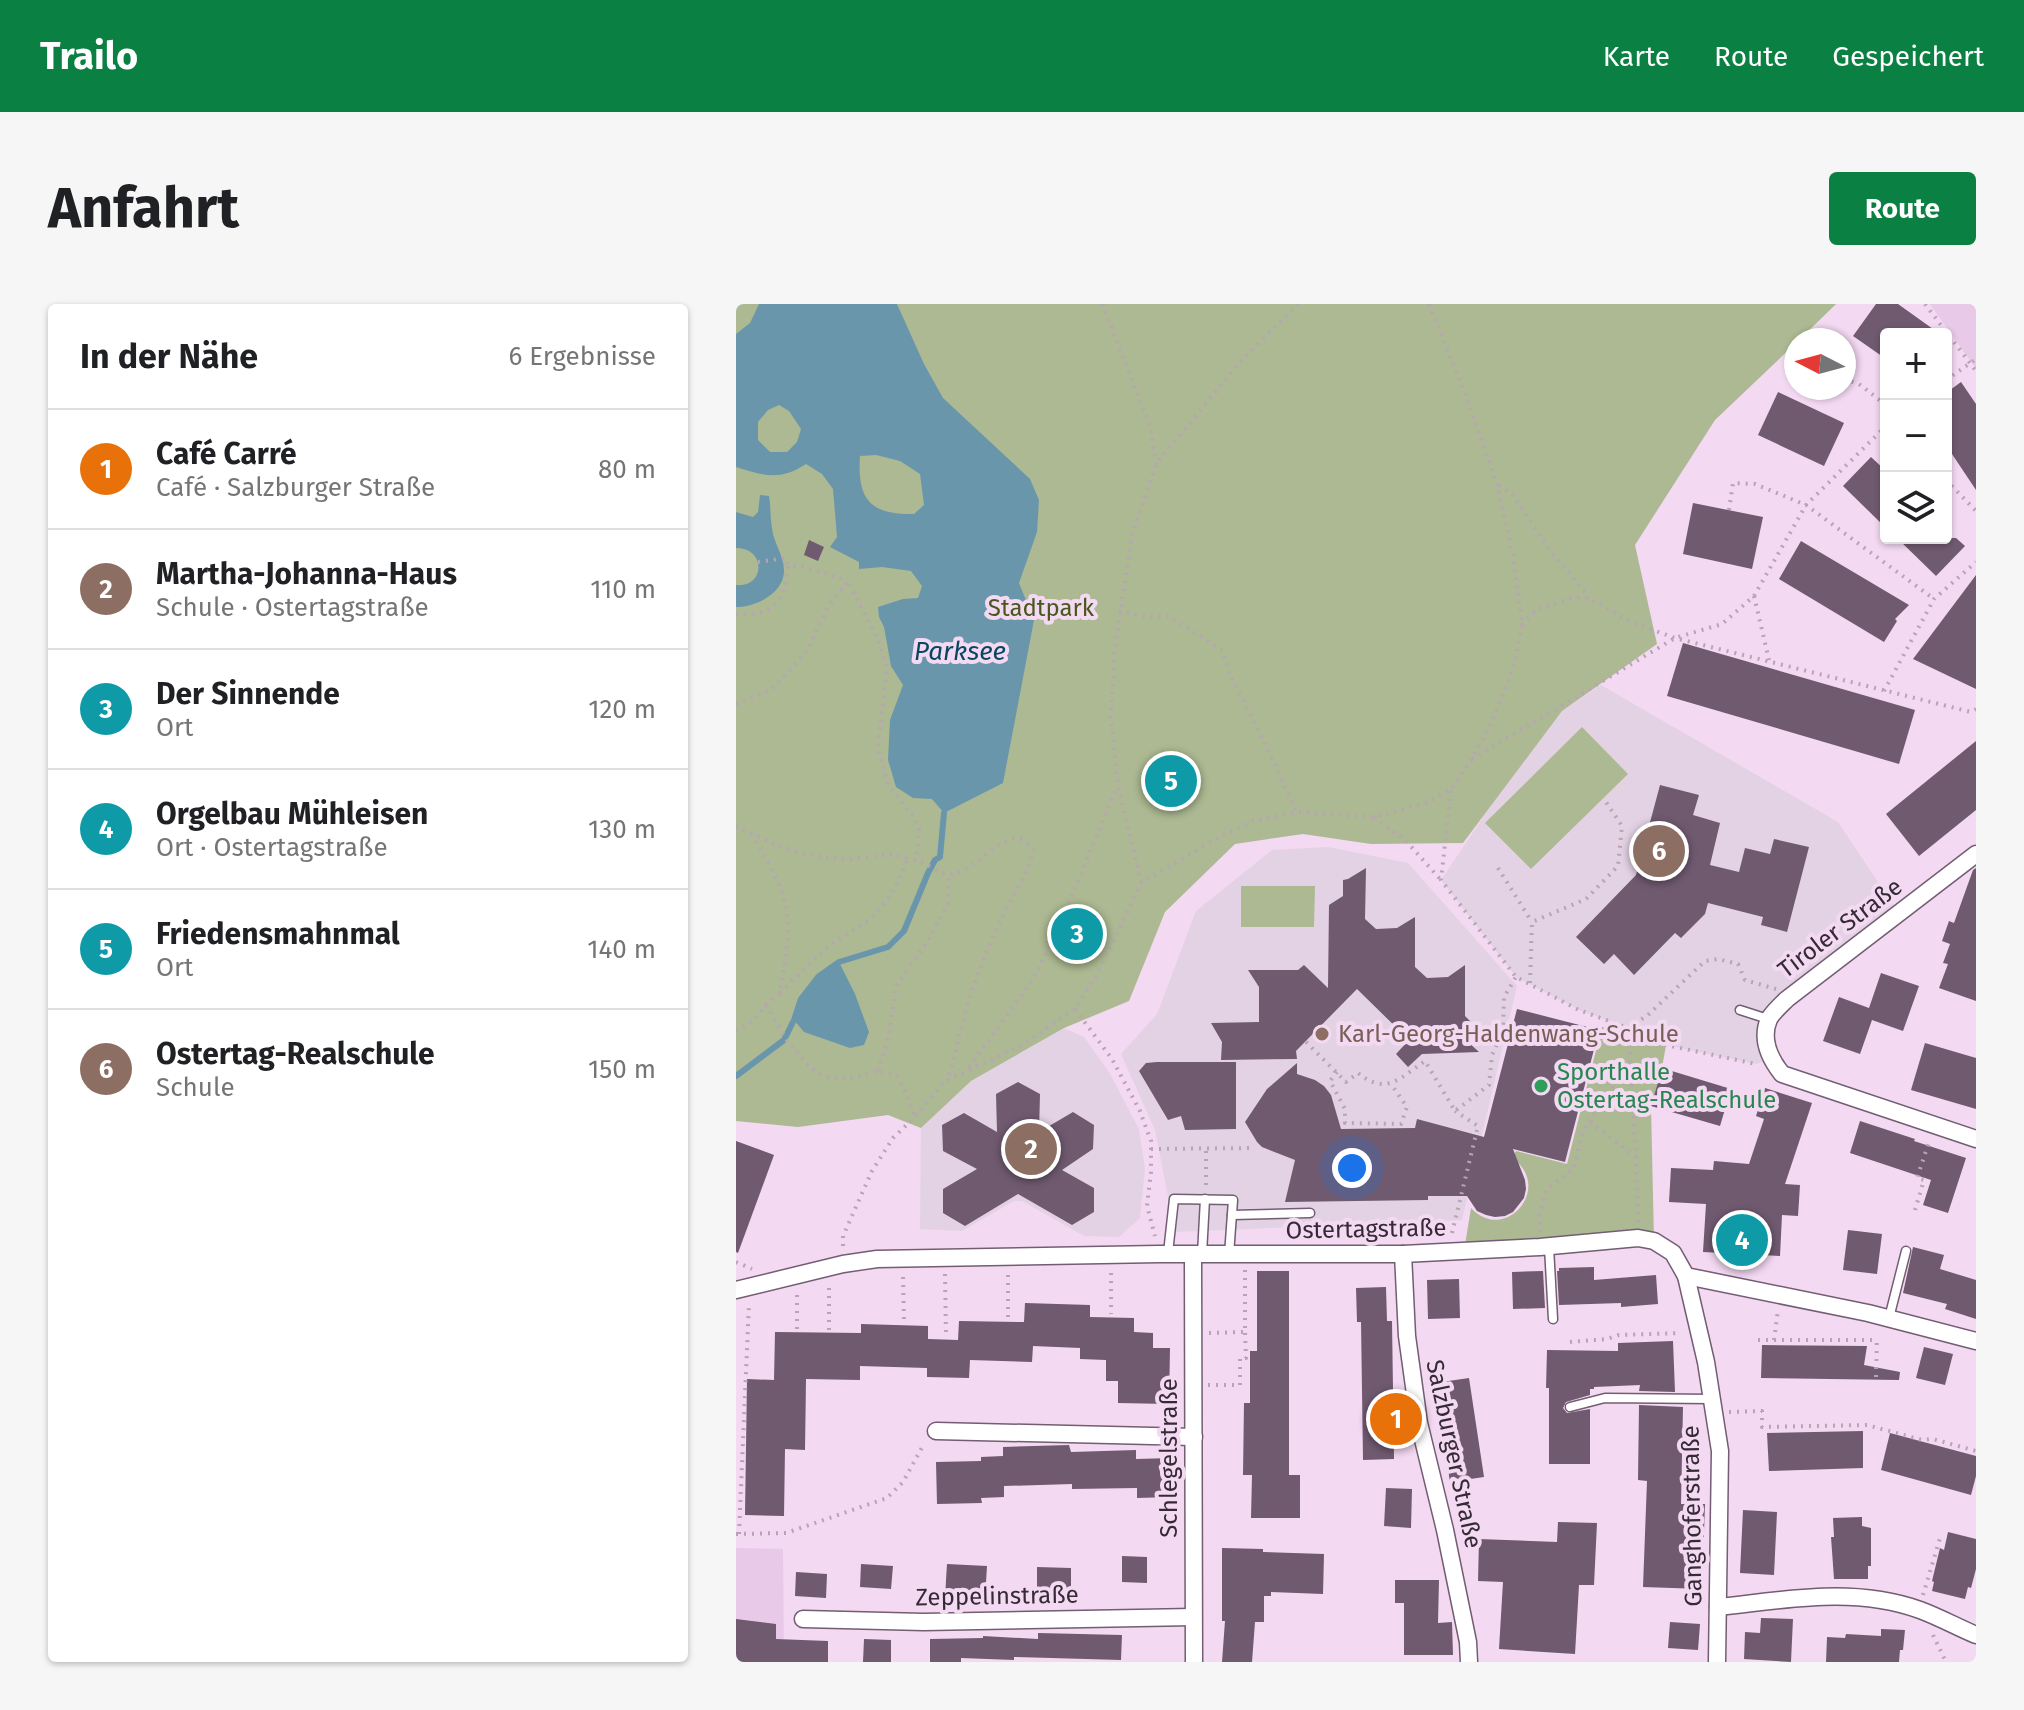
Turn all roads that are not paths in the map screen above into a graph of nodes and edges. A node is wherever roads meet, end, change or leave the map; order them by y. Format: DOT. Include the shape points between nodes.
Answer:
graph roads {
  1 [pos="1976,854"];
  2 [pos="1740,1010"];
  3 [pos="1769,1020"];
  4 [pos="1976,1139"];
  5 [pos="1205,1199"];
  6 [pos="1310,1213"];
  7 [pos="1232,1215"];
  8 [pos="1544,1246"];
  9 [pos="1906,1251"];
  10 [pos="1164,1254"];
  11 [pos="1403,1254"];
  12 [pos="1198,1255"];
  13 [pos="1237,1255"];
  14 [pos="1686,1276"];
  15 [pos="743,1288"];
  16 [pos="1887,1318"];
  17 [pos="1553,1319"];
  18 [pos="1976,1341"];
  19 [pos="1713,1406"];
  20 [pos="1570,1407"];
  21 [pos="936,1431"];
  22 [pos="1194,1437"];
  23 [pos="1718,1607"];
  24 [pos="1193,1617"];
  25 [pos="803,1619"];
  26 [pos="1976,1635"];
  27 [pos="1194,1662"];
  28 [pos="1469,1662"];
  29 [pos="1717,1662"];
  1 -- 3 [label="street, Tiroler Straße" via="1787,999"];
  2 -- 3 [label="lane"];
  3 -- 4 [label="street" via="1765,1036 1770,1059 1782,1074"];
  5 -- 7 [label="lane" via="1233,1200"];
  5 -- 10 [label="lane" via="1174,1199"];
  5 -- 12 [label="lane"];
  6 -- 7 [label="lane"];
  7 -- 13 [label="lane"];
  8 -- 11 [label="street, Ostertagstraße"];
  8 -- 14 [label="street, Ostertagstraße" via="1654,1241 1673,1253"];
  8 -- 17 [label="lane"];
  9 -- 16 [label="lane"];
  10 -- 12 [label="street, Ostertagstraße"];
  10 -- 15 [label="street, Ostertagstraße" via="877,1259"];
  11 -- 13 [label="street, Ostertagstraße"];
  11 -- 28 [label="street, Salzburger Straße" via="1419,1423"];
  12 -- 13 [label="street, Ostertagstraße"];
  12 -- 22 [label="street, Schlegelstraße"];
  14 -- 16 [label="street"];
  14 -- 19 [label="street, Ganghoferstraße"];
  16 -- 18 [label="street"];
  19 -- 20 [label="lane" via="1605,1398"];
  19 -- 23 [label="street, Ganghoferstraße" via="1720,1451"];
  21 -- 22 [label="street"];
  22 -- 24 [label="street, Schlegelstraße"];
  23 -- 26 [label="street" via="1828,1595 1875,1599 1919,1610"];
  23 -- 29 [label="street, Ganghoferstraße"];
  24 -- 25 [label="street, Zeppelinstraße"];
  24 -- 27 [label="street, Schlegelstraße"];
}
